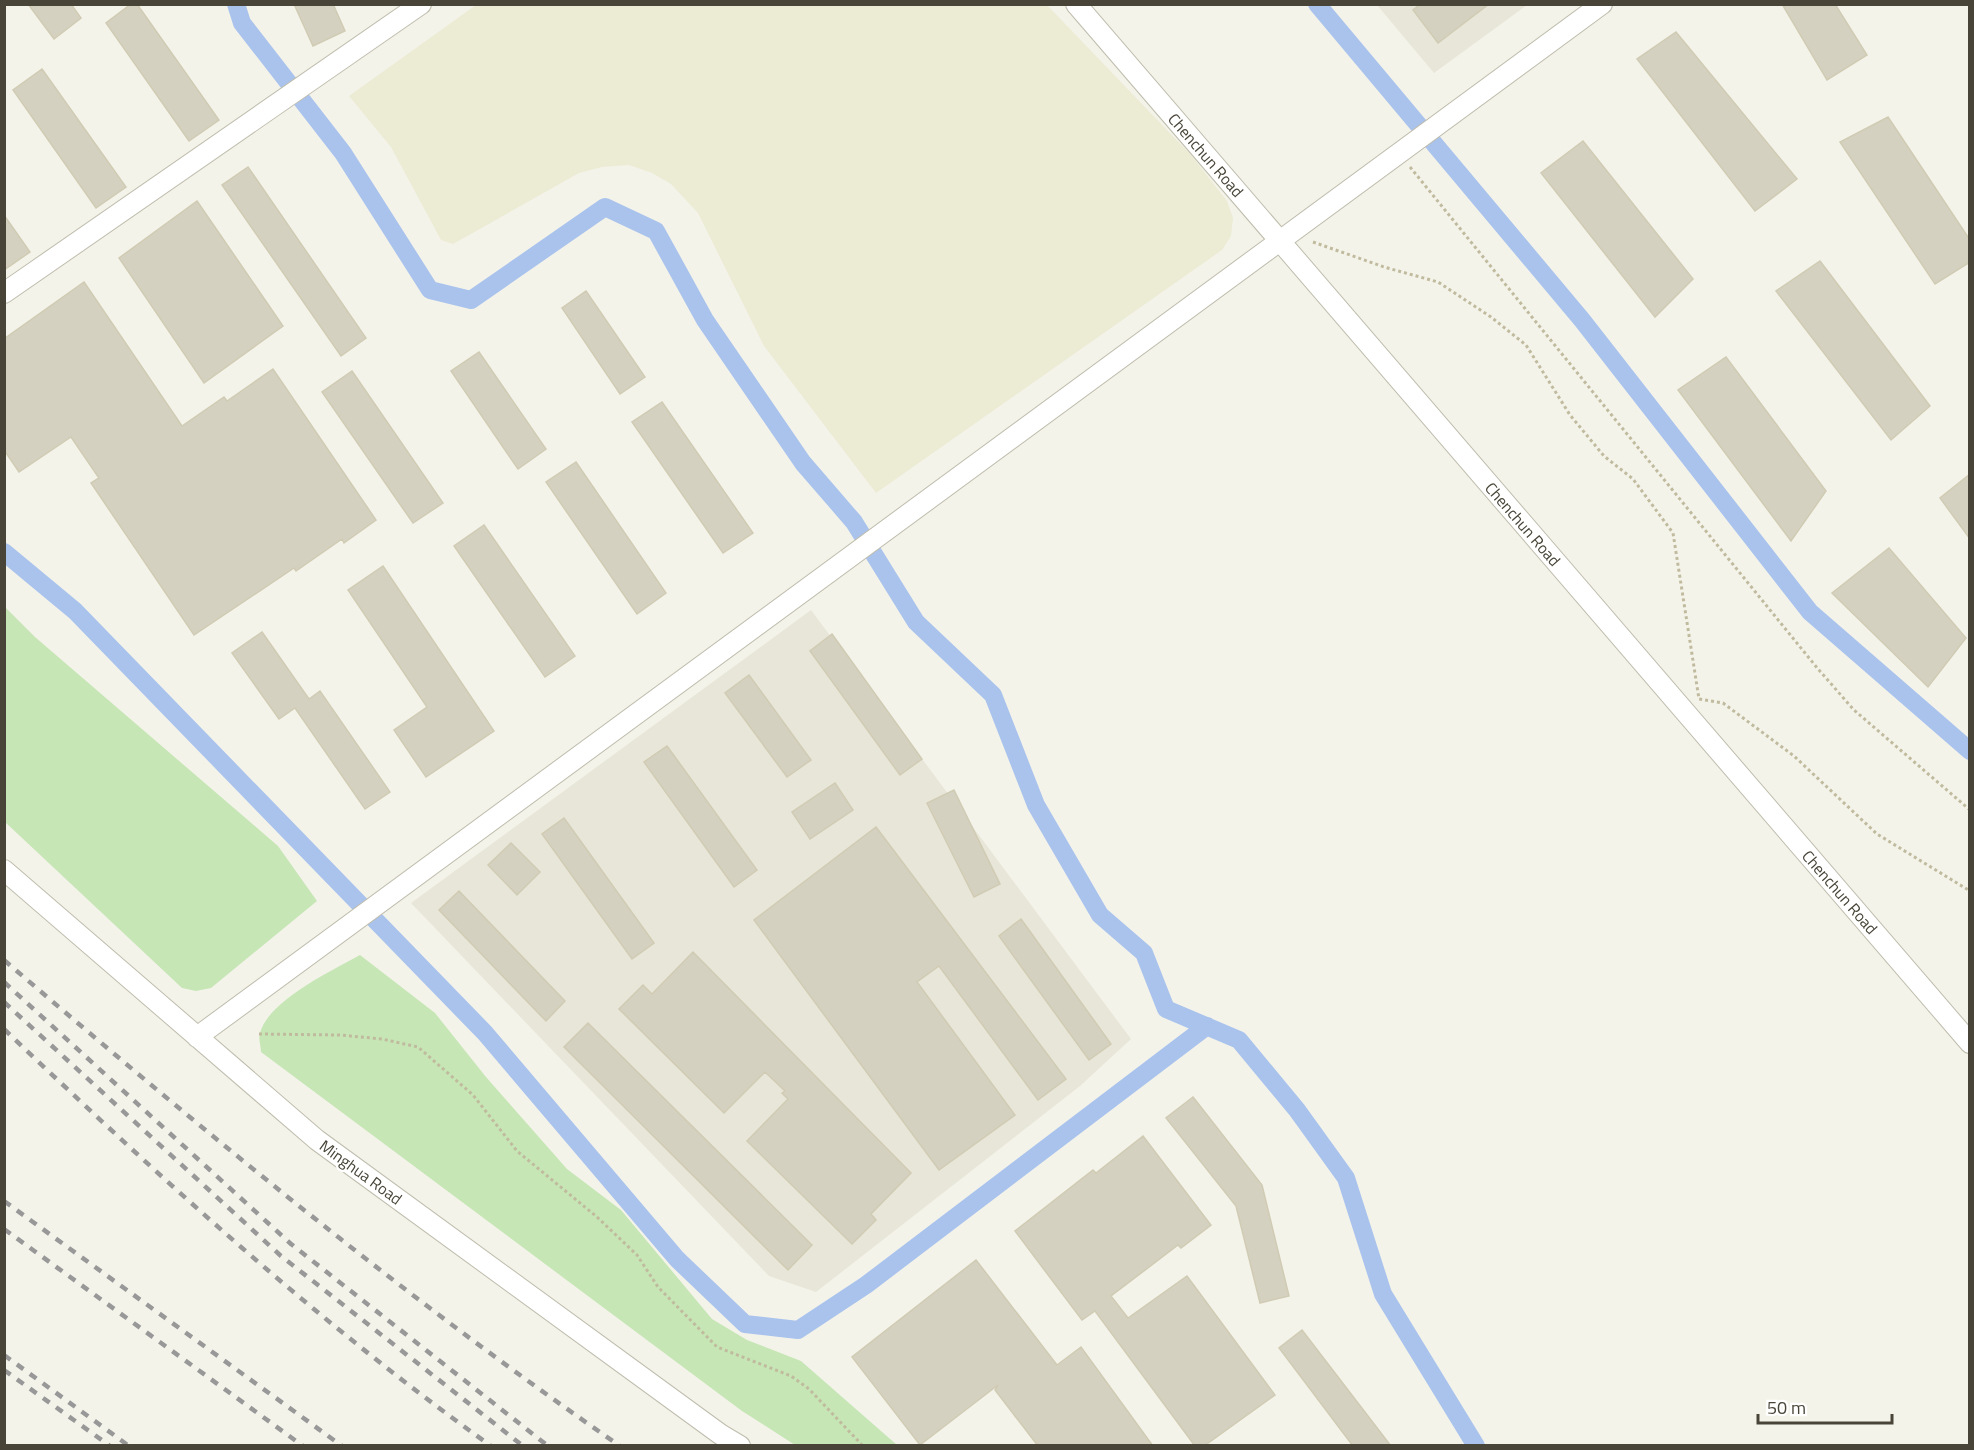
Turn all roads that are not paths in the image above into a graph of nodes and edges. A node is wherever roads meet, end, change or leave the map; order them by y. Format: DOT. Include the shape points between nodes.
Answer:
graph roads {
  1 [pos="421,4"];
  2 [pos="1076,4"];
  3 [pos="1602,4"];
  4 [pos="1280,242"];
  5 [pos="4,293"];
  6 [pos="4,870"];
  7 [pos="198,1037"];
  8 [pos="1970,1043"];
  9 [pos="740,1446"];
  1 -- 5 [label="street"];
  2 -- 4 [label="street, Chenchun Road"];
  3 -- 4 [label="street"];
  4 -- 7 [label="street"];
  4 -- 8 [label="street, Chenchun Road"];
  6 -- 7 [label="street, Minghua Road"];
  7 -- 9 [label="street, Minghua Road" via="317,1140"];
}
